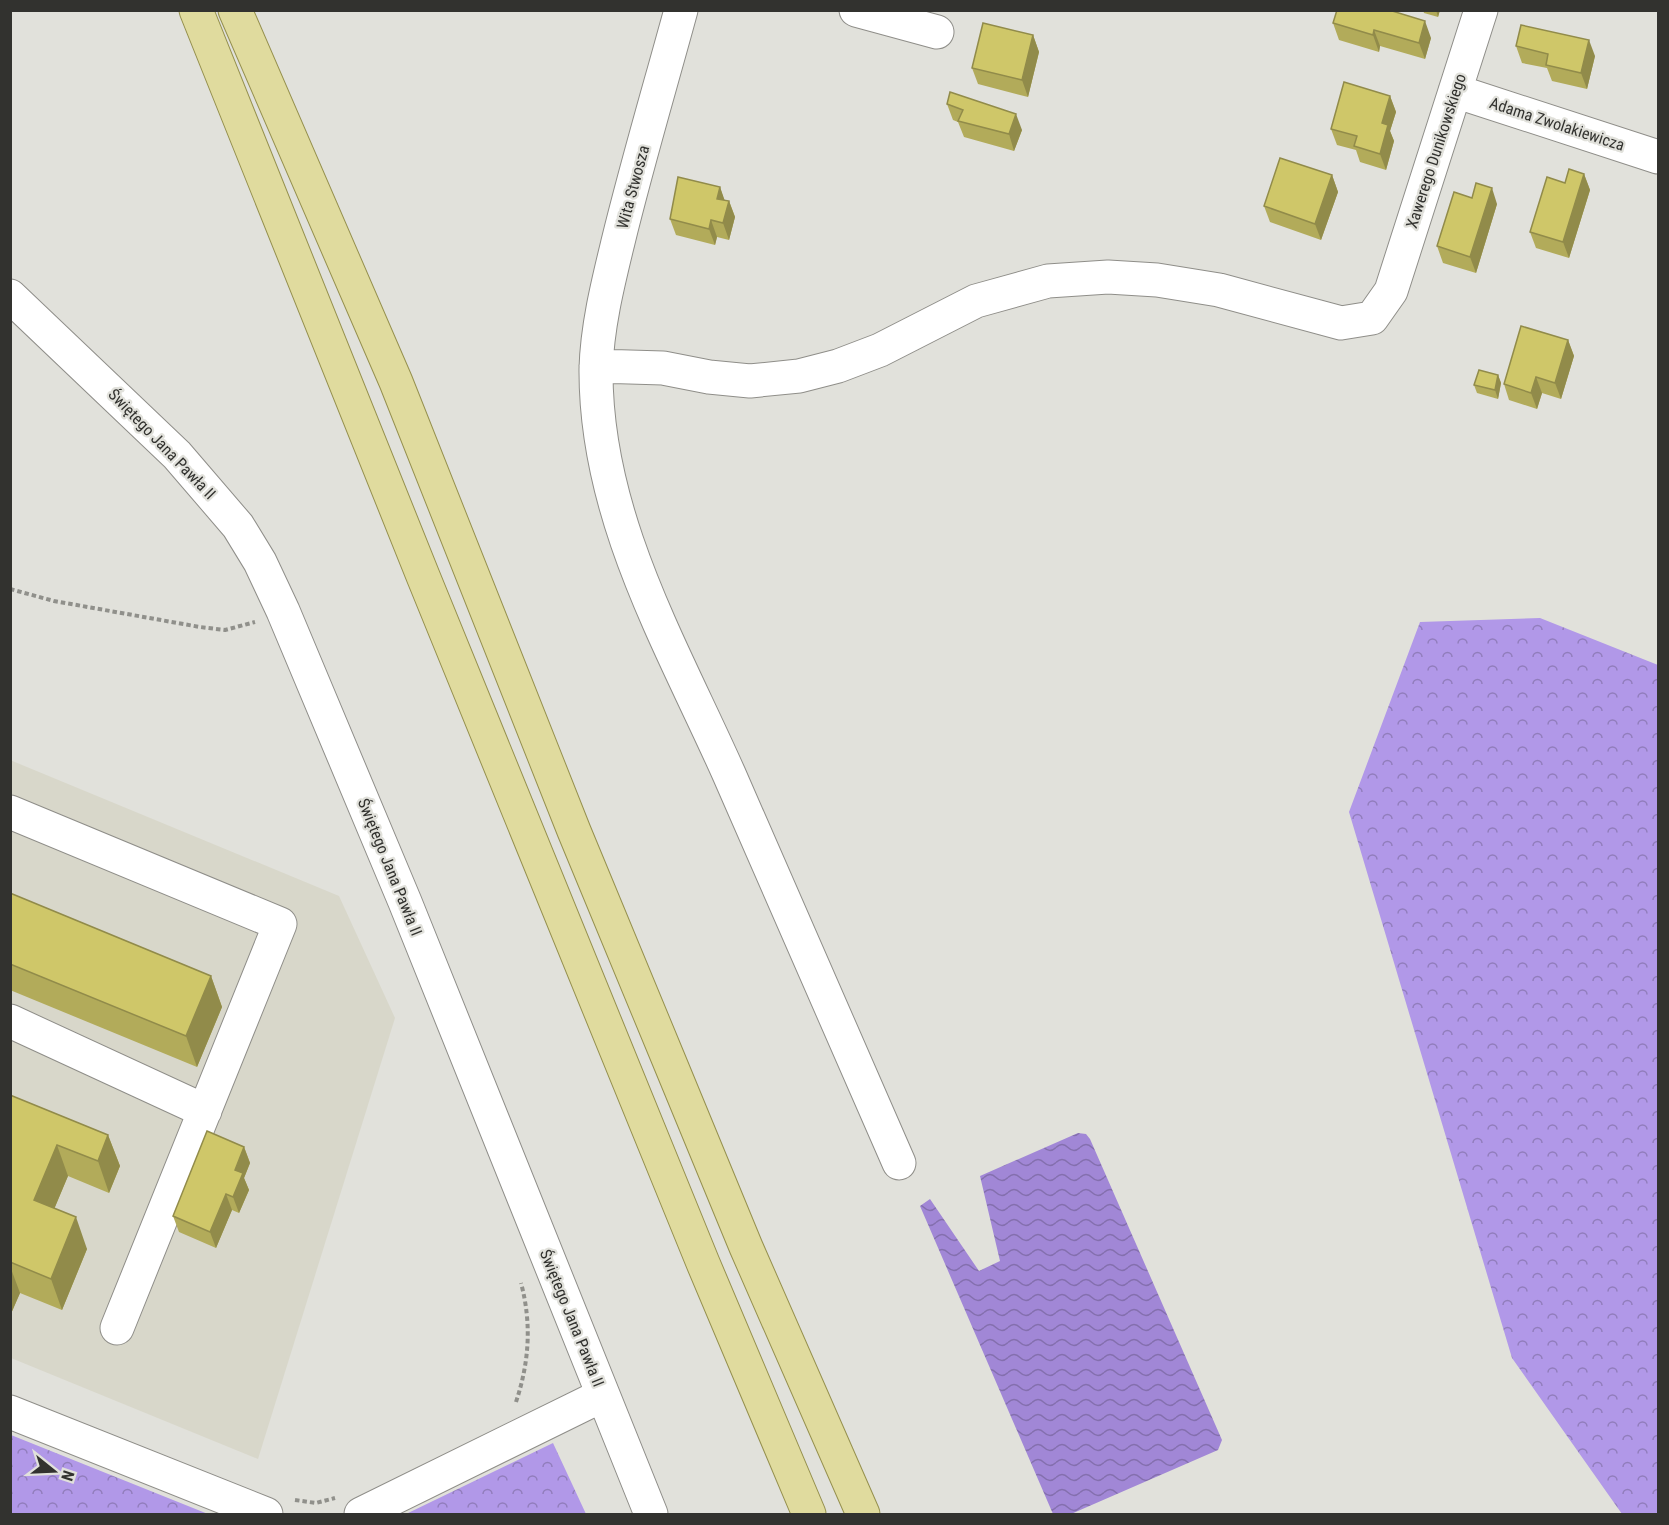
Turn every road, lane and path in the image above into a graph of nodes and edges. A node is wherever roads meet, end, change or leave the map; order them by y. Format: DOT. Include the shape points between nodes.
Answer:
graph roads {
  1 [pos="196,10"];
  2 [pos="235,10"];
  3 [pos="681,10"];
  4 [pos="855,10"];
  5 [pos="1481,10"];
  6 [pos="937,32"];
  7 [pos="1455,91"];
  8 [pos="1659,157"];
  9 [pos="10,296"];
  10 [pos="596,366"];
  11 [pos="10,589"];
  12 [pos="283,611"];
  13 [pos="10,812"];
  14 [pos="10,1021"];
  15 [pos="205,1111"];
  16 [pos="899,1163"];
  17 [pos="117,1328"];
  18 [pos="523,1379"];
  19 [pos="603,1395"];
  20 [pos="515,1405"];
  21 [pos="10,1412"];
  22 [pos="352,1505"];
  23 [pos="279,1507"];
  24 [pos="651,1515"];
  25 [pos="810,1515"];
  26 [pos="863,1515"];
  1 -- 25 [label="main road" via="423,576"];
  2 -- 26 [label="main road" via="396,382 614,928 746,1247"];
  3 -- 10 [label="street, Wita Stwosza" via="620,236 602,316"];
  4 -- 6 [label="street"];
  5 -- 7 [label="street, Xawerego Dunikowskiego"];
  7 -- 8 [label="street, Adama Zwolakiewicza"];
  7 -- 10 [label="street, Xawerego Dunikowskiego" via="1391,291 1372,318 1341,323 1219,290 1108,277 1048,281 976,302 880,350 799,376 750,381 663,368"];
  9 -- 12 [label="street, Świętego Jana Pawła II" via="212,493 238,526"];
  10 -- 16 [label="street, Wita Stwosza" via="604,464 626,542"];
  11 -- 12 [label="path" via="54,601 225,630"];
  12 -- 19 [label="street, Świętego Jana Pawła II"];
  13 -- 15 [label="street" via="280,924"];
  14 -- 15 [label="street"];
  15 -- 17 [label="street"];
  18 -- 20 [label="path"];
  19 -- 22 [label="street"];
  19 -- 24 [label="street, Świętego Jana Pawła II"];
  21 -- 23 [label="street"];
  22 -- 23 [label="path"];
}
